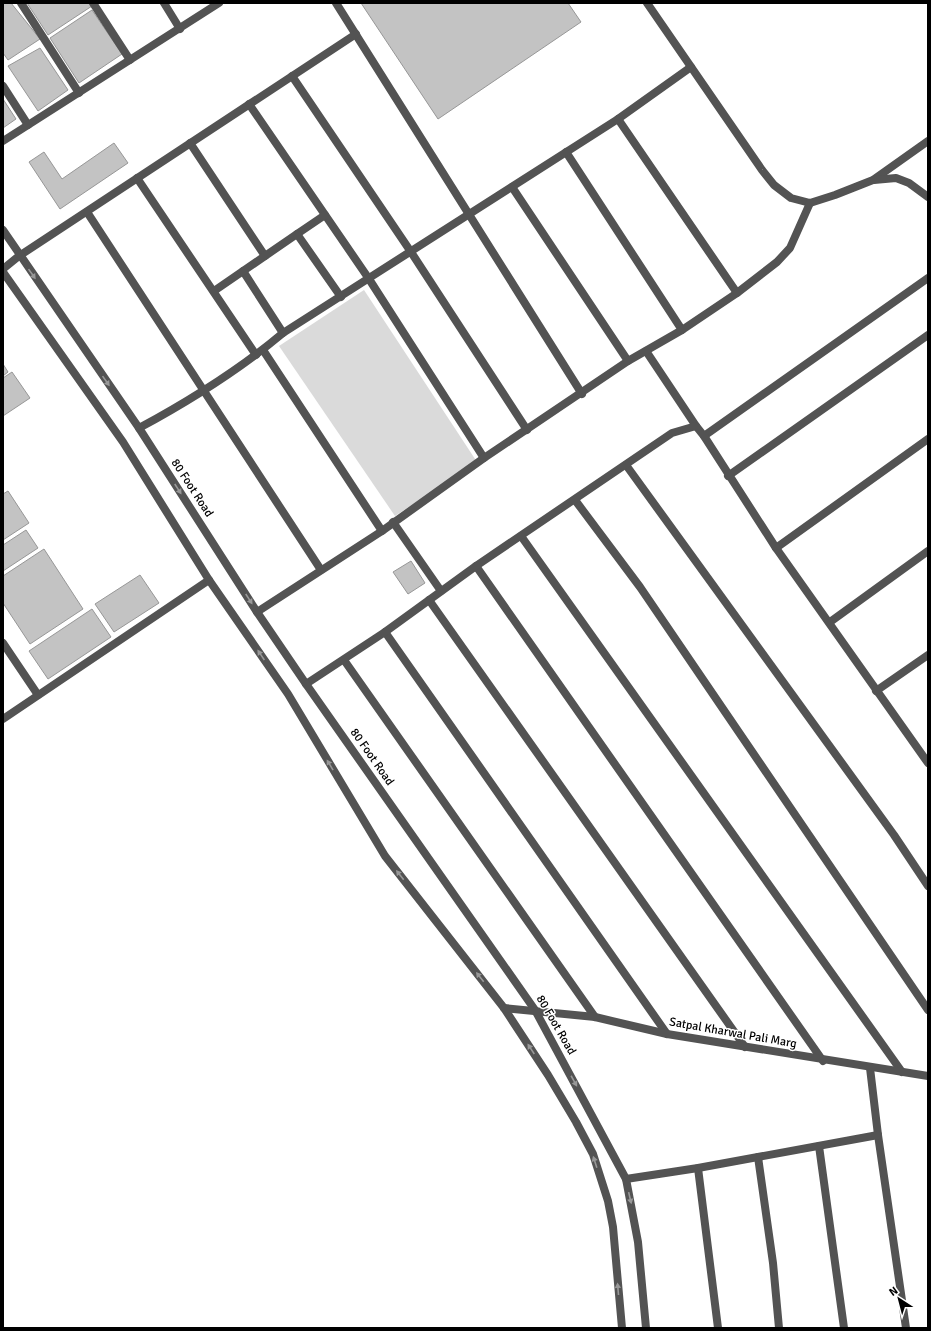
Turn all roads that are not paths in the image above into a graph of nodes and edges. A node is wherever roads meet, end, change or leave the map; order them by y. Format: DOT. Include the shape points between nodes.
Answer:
graph roads {
  1 [pos="21,3"];
  2 [pos="93,3"];
  3 [pos="164,3"];
  4 [pos="219,3"];
  5 [pos="336,3"];
  6 [pos="648,3"];
  7 [pos="180,29"];
  8 [pos="356,34"];
  9 [pos="130,60"];
  10 [pos="691,67"];
  11 [pos="292,76"];
  12 [pos="3,86"];
  13 [pos="79,93"];
  14 [pos="249,104"];
  15 [pos="618,119"];
  16 [pos="28,125"];
  17 [pos="3,141"];
  18 [pos="928,141"];
  19 [pos="190,143"];
  20 [pos="566,152"];
  21 [pos="137,178"];
  22 [pos="873,180"];
  23 [pos="512,187"];
  24 [pos="928,197"];
  25 [pos="810,202"];
  26 [pos="86,212"];
  27 [pos="469,213"];
  28 [pos="325,215"];
  29 [pos="3,230"];
  30 [pos="297,234"];
  31 [pos="411,252"];
  32 [pos="19,256"];
  33 [pos="265,256"];
  34 [pos="3,270"];
  35 [pos="243,271"];
  36 [pos="928,278"];
  37 [pos="369,279"];
  38 [pos="214,291"];
  39 [pos="737,293"];
  40 [pos="341,297"];
  41 [pos="682,330"];
  42 [pos="283,333"];
  43 [pos="928,335"];
  44 [pos="646,351"];
  45 [pos="260,352"];
  46 [pos="628,361"];
  47 [pos="204,390"];
  48 [pos="582,394"];
  49 [pos="696,426"];
  50 [pos="139,428"];
  51 [pos="527,430"];
  52 [pos="704,436"];
  53 [pos="928,439"];
  54 [pos="484,458"];
  55 [pos="626,465"];
  56 [pos="728,476"];
  57 [pos="575,500"];
  58 [pos="393,522"];
  59 [pos="382,531"];
  60 [pos="521,536"];
  61 [pos="776,548"];
  62 [pos="928,551"];
  63 [pos="476,566"];
  64 [pos="322,570"];
  65 [pos="209,580"];
  66 [pos="441,591"];
  67 [pos="429,600"];
  68 [pos="257,612"];
  69 [pos="830,622"];
  70 [pos="385,632"];
  71 [pos="3,643"];
  72 [pos="928,655"];
  73 [pos="344,660"];
  74 [pos="306,684"];
  75 [pos="876,691"];
  76 [pos="38,695"];
  77 [pos="3,719"];
  78 [pos="928,763"];
  79 [pos="928,886"];
  80 [pos="504,1008"];
  81 [pos="535,1010"];
  82 [pos="928,1010"];
  83 [pos="595,1017"];
  84 [pos="667,1034"];
  85 [pos="745,1048"];
  86 [pos="823,1061"];
  87 [pos="870,1068"];
  88 [pos="902,1072"];
  89 [pos="928,1076"];
  90 [pos="878,1135"];
  91 [pos="819,1146"];
  92 [pos="758,1157"];
  93 [pos="698,1168"];
  94 [pos="626,1179"];
  95 [pos="622,1328"];
  96 [pos="646,1328"];
  97 [pos="718,1328"];
  98 [pos="779,1328"];
  99 [pos="844,1328"];
  100 [pos="906,1328"];
  1 -- 13 [label="street"];
  2 -- 9 [label="street"];
  3 -- 7 [label="street"];
  4 -- 7 [label="street"];
  5 -- 8 [label="street"];
  6 -- 10 [label="street"];
  7 -- 9 [label="street"];
  8 -- 11 [label="street"];
  8 -- 27 [label="street"];
  9 -- 13 [label="street"];
  10 -- 15 [label="street"];
  10 -- 25 [label="street" via="774,185 791,198"];
  11 -- 14 [label="street"];
  11 -- 31 [label="street"];
  12 -- 16 [label="street"];
  13 -- 16 [label="street"];
  14 -- 19 [label="street"];
  14 -- 28 [label="street"];
  15 -- 20 [label="street"];
  15 -- 39 [label="street"];
  16 -- 17 [label="street"];
  18 -- 22 [label="street"];
  19 -- 21 [label="street"];
  19 -- 33 [label="street"];
  20 -- 23 [label="street"];
  20 -- 41 [label="street"];
  21 -- 26 [label="street"];
  21 -- 38 [label="street"];
  22 -- 24 [label="street" via="896,178 909,183"];
  22 -- 25 [label="street"];
  23 -- 27 [label="street"];
  23 -- 46 [label="street"];
  25 -- 39 [label="street" via="790,248 777,262"];
  26 -- 32 [label="street"];
  26 -- 47 [label="street"];
  27 -- 31 [label="street"];
  27 -- 48 [label="street"];
  28 -- 30 [label="street"];
  28 -- 37 [label="street"];
  29 -- 32 [label="street, 80 Foot Road"];
  30 -- 33 [label="street"];
  30 -- 40 [label="street"];
  31 -- 37 [label="street"];
  31 -- 51 [label="street"];
  32 -- 34 [label="street"];
  32 -- 50 [label="street, 80 Foot Road, one-way"];
  33 -- 35 [label="street"];
  34 -- 65 [label="street" via="123,442"];
  35 -- 38 [label="street"];
  35 -- 42 [label="street"];
  36 -- 52 [label="street"];
  37 -- 40 [label="street"];
  37 -- 54 [label="street"];
  38 -- 45 [label="street"];
  39 -- 41 [label="street"];
  40 -- 42 [label="street"];
  41 -- 44 [label="street"];
  42 -- 45 [label="street"];
  43 -- 56 [label="street"];
  44 -- 46 [label="street"];
  44 -- 49 [label="street"];
  45 -- 47 [label="street"];
  45 -- 59 [label="street"];
  46 -- 48 [label="street"];
  47 -- 50 [label="street"];
  47 -- 64 [label="street"];
  48 -- 51 [label="street"];
  49 -- 52 [label="street"];
  49 -- 55 [label="street" via="672,433"];
  50 -- 68 [label="street, 80 Foot Road, one-way"];
  51 -- 54 [label="street"];
  52 -- 56 [label="street"];
  53 -- 61 [label="street"];
  54 -- 58 [label="street"];
  55 -- 57 [label="street"];
  55 -- 79 [label="street"];
  56 -- 61 [label="street"];
  57 -- 60 [label="street"];
  57 -- 82 [label="street" via="640,587"];
  58 -- 59 [label="street"];
  58 -- 66 [label="street"];
  59 -- 64 [label="street"];
  60 -- 63 [label="street"];
  60 -- 88 [label="street"];
  61 -- 69 [label="street"];
  62 -- 69 [label="street"];
  63 -- 66 [label="street"];
  63 -- 86 [label="street"];
  64 -- 68 [label="street"];
  65 -- 76 [label="street"];
  80 -- 65 [label="street, one-way" via="385,856 288,694"];
  66 -- 67 [label="street"];
  67 -- 70 [label="street"];
  67 -- 85 [label="street"];
  68 -- 74 [label="street, 80 Foot Road"];
  69 -- 75 [label="street"];
  70 -- 73 [label="street"];
  70 -- 84 [label="street"];
  71 -- 76 [label="street"];
  72 -- 75 [label="street"];
  73 -- 74 [label="street"];
  73 -- 83 [label="street"];
  74 -- 81 [label="street, 80 Foot Road"];
  75 -- 78 [label="street"];
  76 -- 77 [label="street"];
  80 -- 81 [label="street, Satpal Kharwal Pali Marg"];
  95 -- 80 [label="street, one-way" via="613,1227 608,1201 593,1154 548,1075"];
  81 -- 83 [label="street, Satpal Kharwal Pali Marg"];
  81 -- 94 [label="street, 80 Foot Road, one-way"];
  83 -- 84 [label="street, Satpal Kharwal Pali Marg"];
  84 -- 85 [label="street, Satpal Kharwal Pali Marg"];
  85 -- 86 [label="street, Satpal Kharwal Pali Marg"];
  86 -- 87 [label="street, Satpal Kharwal Pali Marg"];
  87 -- 88 [label="street, Satpal Kharwal Pali Marg"];
  87 -- 90 [label="street"];
  88 -- 89 [label="street, Satpal Kharwal Pali Marg"];
  90 -- 91 [label="street"];
  90 -- 100 [label="street"];
  91 -- 92 [label="street"];
  91 -- 99 [label="street"];
  92 -- 93 [label="street"];
  92 -- 98 [label="street"];
  93 -- 94 [label="street"];
  93 -- 97 [label="street"];
  94 -- 96 [label="street, 80 Foot Road, one-way" via="638,1242"];
}
